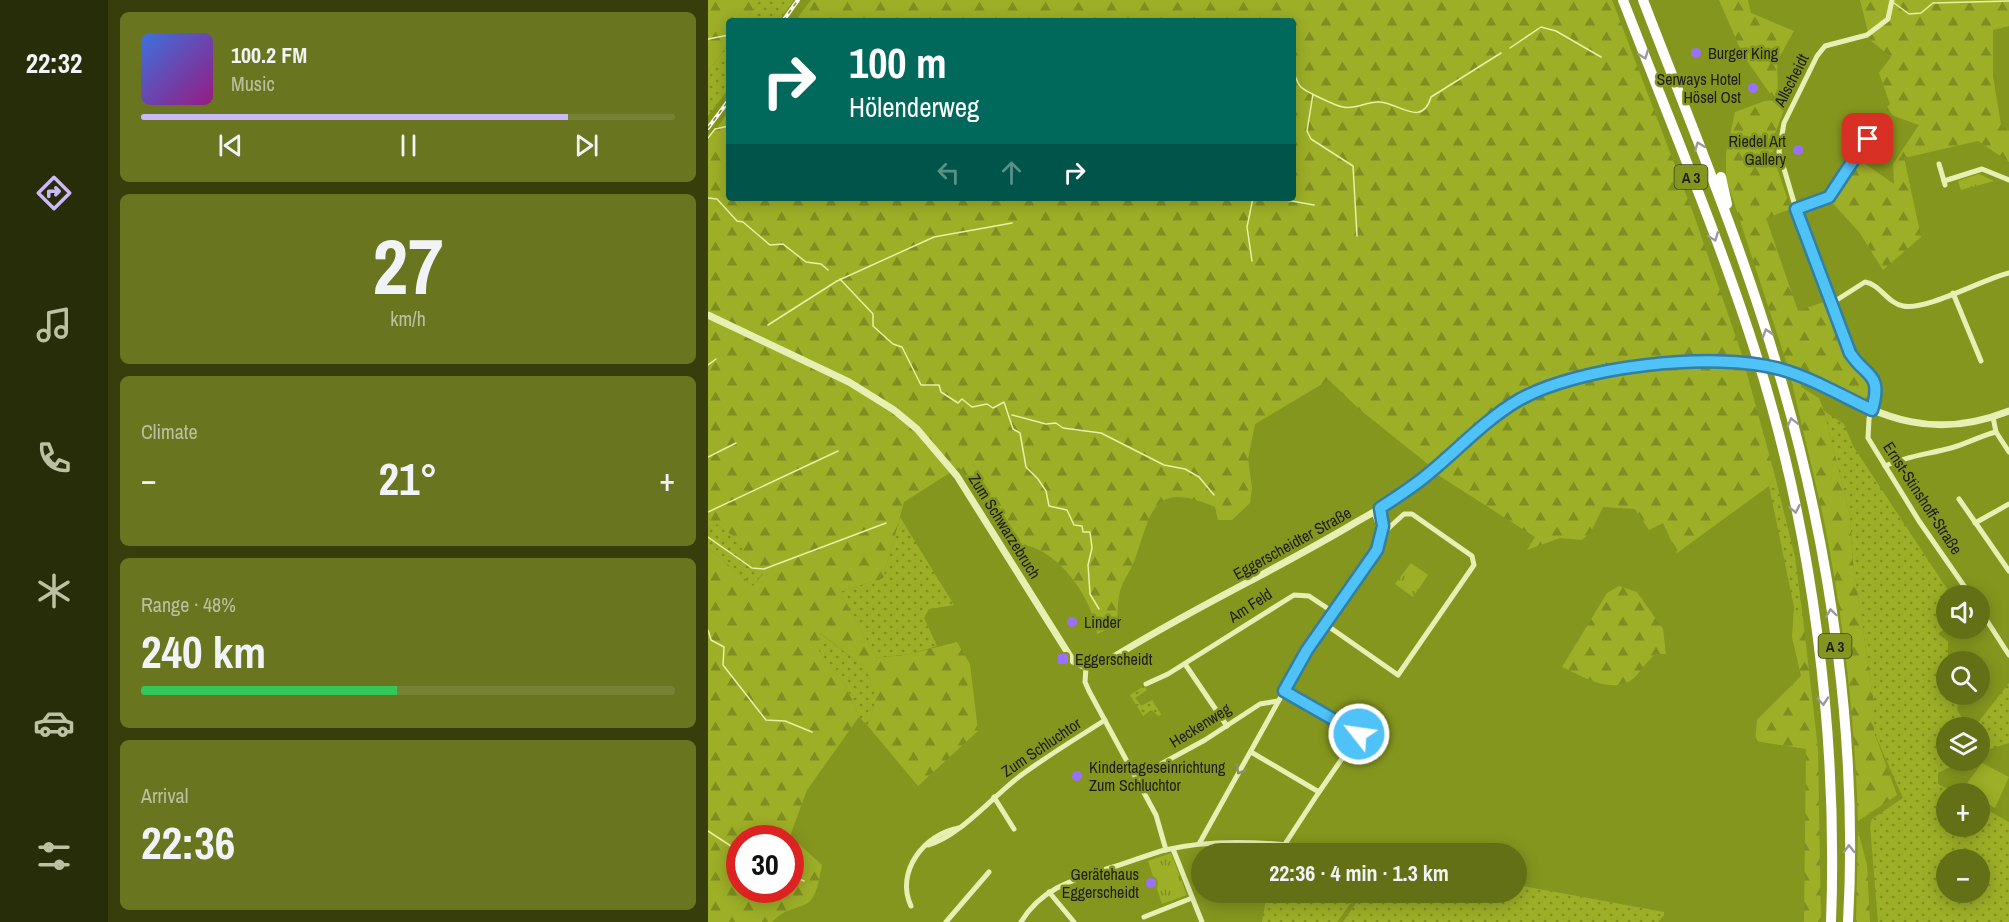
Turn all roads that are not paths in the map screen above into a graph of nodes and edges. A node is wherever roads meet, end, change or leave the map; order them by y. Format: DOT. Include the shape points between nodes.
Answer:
graph roads {
  1 [pos="1623,0"];
  2 [pos="1643,0"];
  3 [pos="1892,0"];
  4 [pos="1868,144"];
  5 [pos="1939,164"];
  6 [pos="1721,177"];
  7 [pos="2009,180"];
  8 [pos="1796,209"];
  9 [pos="1735,240"];
  10 [pos="2009,273"];
  11 [pos="1953,293"];
  12 [pos="1832,303"];
  13 [pos="708,315"];
  14 [pos="1981,361"];
  15 [pos="1872,410"];
  16 [pos="2009,411"];
  17 [pos="1993,417"];
  18 [pos="1996,432"];
  19 [pos="2009,452"];
  20 [pos="1885,466"];
  21 [pos="1959,500"];
  22 [pos="2009,504"];
  23 [pos="1377,510"];
  24 [pos="1975,523"];
  25 [pos="1381,535"];
  26 [pos="2009,571"];
  27 [pos="1963,585"];
  28 [pos="1333,612"];
  29 [pos="1325,624"];
  30 [pos="1990,625"];
  31 [pos="2009,655"];
  32 [pos="1185,664"];
  33 [pos="1086,667"];
  34 [pos="1146,684"];
  35 [pos="1284,691"];
  36 [pos="1278,701"];
  37 [pos="1105,720"];
  38 [pos="1227,726"];
  39 [pos="1251,752"];
  40 [pos="1137,777"];
  41 [pos="1319,792"];
  42 [pos="994,797"];
  43 [pos="1014,829"];
  44 [pos="1200,843"];
  45 [pos="1286,843"];
  46 [pos="1191,846"];
  47 [pos="1173,849"];
  48 [pos="1166,850"];
  49 [pos="989,873"];
  50 [pos="1049,892"];
  51 [pos="1191,895"];
  52 [pos="1191,898"];
  53 [pos="1194,903"];
  54 [pos="911,906"];
  55 [pos="1143,917"];
  56 [pos="946,922"];
  57 [pos="1021,922"];
  58 [pos="1074,922"];
  59 [pos="1202,922"];
  60 [pos="1831,922"];
  61 [pos="1848,922"];
  1 -- 60 [label="highway, A 3, one-way" via="1752,344 1790,484 1820,666 1830,797"];
  9 -- 2 [label="highway, A 3, one-way"];
  3 -- 8 [label="street, Allscheidt" via="1888,19 1867,35 1825,46 1789,112 1779,152"];
  4 -- 8 [label="street" via="1862,147 1829,197"];
  5 -- 7 [label="street" via="1945,183 1983,170"];
  6 -- 9 [label="highway"];
  8 -- 12 [label="street, Allscheidt"];
  61 -- 9 [label="highway, A 3, one-way" via="1846,757 1824,565 1784,388"];
  10 -- 11 [label="street"];
  11 -- 12 [label="street" via="1906,307 1889,299 1872,283 1860,284"];
  11 -- 14 [label="street"];
  12 -- 15 [label="street, Allscheidt" via="1850,353 1875,382"];
  13 -- 33 [label="street, Zum Schwarzebruch" via="849,382 917,429 957,476 1074,662"];
  15 -- 17 [label="street, Eggerscheidter Straße" via="1929,426 1968,425"];
  15 -- 20 [label="street, Ernst-Stinshoff-Straße" via="1868,438"];
  15 -- 23 [label="street, Eggerscheidter Straße, bridge" via="1798,375 1734,361 1671,363 1552,385 1512,405 1422,479"];
  16 -- 17 [label="street, Eggerscheidter Straße"];
  17 -- 18 [label="street"];
  18 -- 19 [label="street"];
  18 -- 20 [label="street"];
  20 -- 27 [label="street, Ernst-Stinshoff-Straße"];
  21 -- 24 [label="street"];
  22 -- 24 [label="street"];
  23 -- 25 [label="street" via="1383,523"];
  23 -- 33 [label="street, Eggerscheidter Straße" via="1104,663"];
  24 -- 26 [label="street"];
  25 -- 28 [label="street" via="1375,554"];
  25 -- 29 [label="street" via="1404,514 1412,514 1472,556 1475,563 1398,675"];
  28 -- 29 [label="street"];
  28 -- 32 [label="street, Am Feld" via="1309,596 1294,595"];
  29 -- 35 [label="street"];
  30 -- 31 [label="street"];
  32 -- 34 [label="street, Am Feld"];
  32 -- 38 [label="street"];
  33 -- 37 [label="street" via="1086,682"];
  35 -- 36 [label="street"];
  35 -- 41 [label="street" via="1359,734"];
  36 -- 38 [label="street, Heckenweg" via="1260,704"];
  36 -- 39 [label="street"];
  37 -- 40 [label="street"];
  37 -- 42 [label="street, Zum Schluchtor"];
  38 -- 40 [label="street, Heckenweg"];
  39 -- 41 [label="street"];
  39 -- 44 [label="street, one-way"];
  40 -- 48 [label="street" via="1156,815"];
  41 -- 45 [label="street"];
  42 -- 43 [label="street, Zum Schluchtor"];
  42 -- 54 [label="street, Zum Schluchtor" via="953,835 928,845 909,867 906,896"];
  46 -- 47 [label="street"];
  47 -- 48 [label="street"];
  47 -- 51 [label="street"];
  48 -- 50 [label="street" via="1071,880"];
  49 -- 56 [label="street"];
  50 -- 57 [label="street" via="1034,903"];
  50 -- 58 [label="street"];
  52 -- 55 [label="street"];
  53 -- 59 [label="street"];
}
